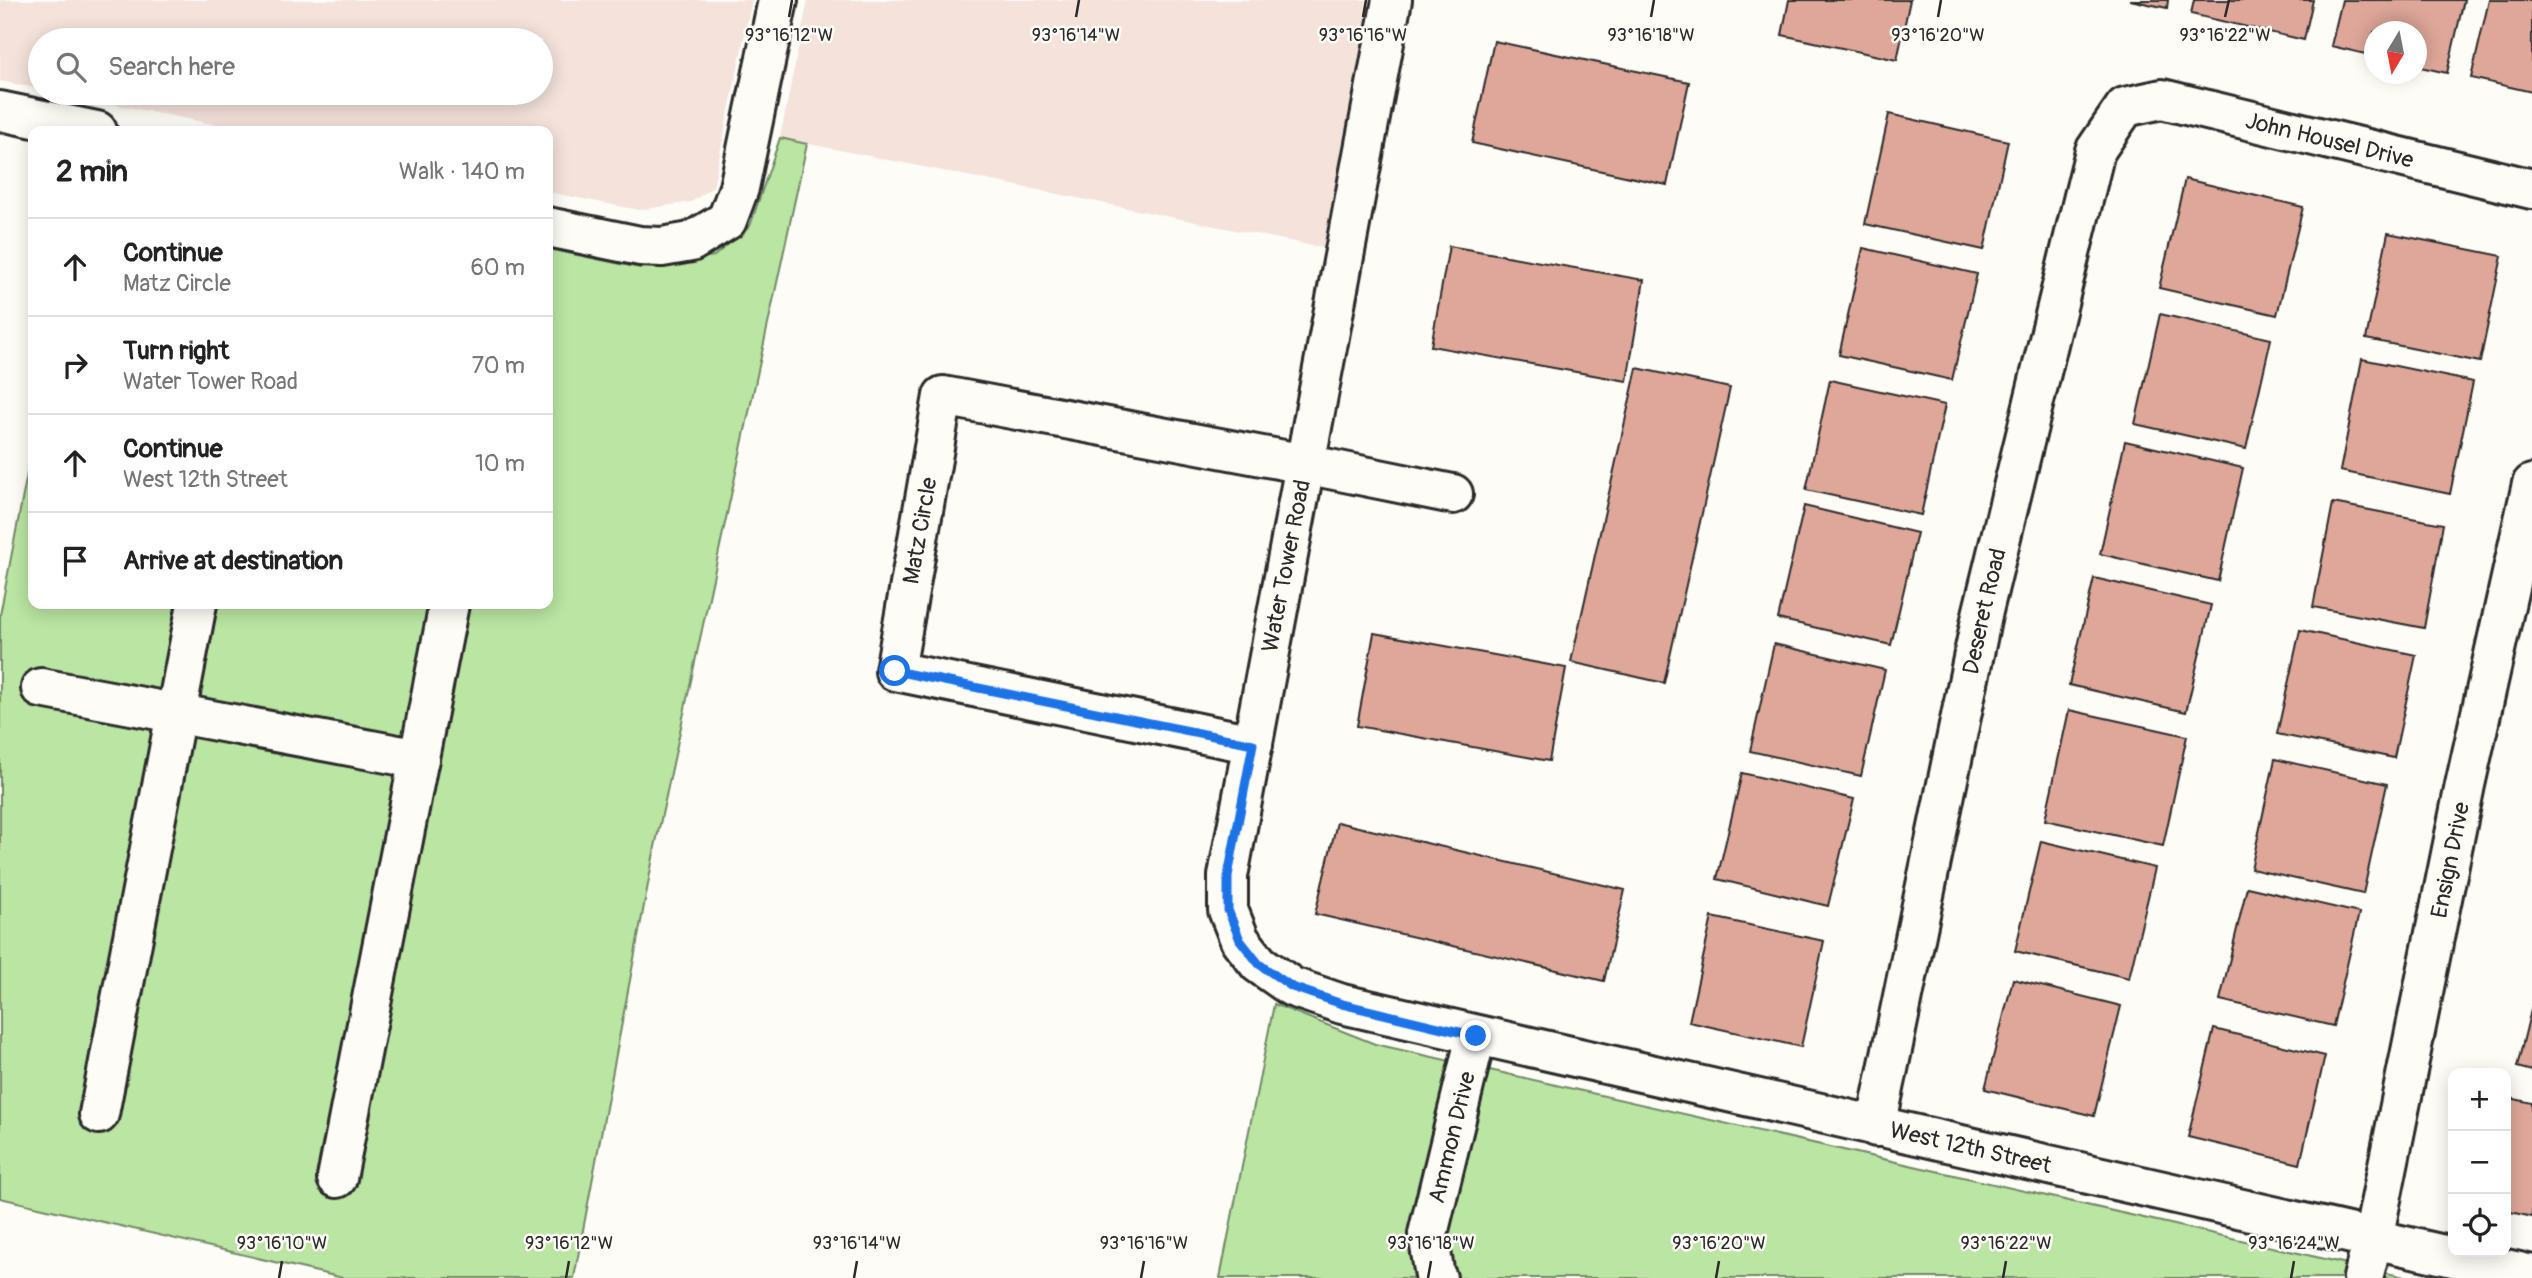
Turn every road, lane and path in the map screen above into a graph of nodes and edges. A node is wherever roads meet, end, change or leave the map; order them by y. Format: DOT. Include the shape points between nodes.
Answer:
graph roads {
  1 [pos="778,0"];
  2 [pos="1392,0"];
  3 [pos="2125,107"];
  4 [pos="0,111"];
  5 [pos="73,126"];
  6 [pos="2532,189"];
  7 [pos="553,227"];
  8 [pos="1305,464"];
  9 [pos="2532,484"];
  10 [pos="1453,494"];
  11 [pos="196,609"];
  12 [pos="448,609"];
  13 [pos="41,688"];
  14 [pos="176,713"];
  15 [pos="1253,744"];
  16 [pos="419,759"];
  17 [pos="1410,1020"];
  18 [pos="1476,1036"];
  19 [pos="99,1114"];
  20 [pos="1876,1127"];
  21 [pos="337,1178"];
  22 [pos="2373,1239"];
  23 [pos="2532,1275"];
  24 [pos="1437,1278"];
  25 [pos="2363,1278"];
  1 -- 7 [label="street" via="739,188 727,220 691,242 662,247"];
  2 -- 8 [label="street, Water Tower Road"];
  3 -- 6 [label="street, John Housel Drive" via="2161,99"];
  3 -- 20 [label="street, Deseret Road" via="2095,151 2088,177 1982,615"];
  4 -- 5 [label="street"];
  8 -- 10 [label="street"];
  8 -- 15 [label="street, Water Tower Road"];
  8 -- 15 [label="street, Matz Circle" via="943,396 895,671"];
  9 -- 22 [label="street, Ensign Drive" via="2465,785"];
  11 -- 14 [label="street"];
  12 -- 16 [label="street"];
  13 -- 14 [label="street"];
  14 -- 16 [label="street"];
  14 -- 19 [label="street"];
  15 -- 17 [label="street, Water Tower Road" via="1228,876 1228,910 1240,940 1259,964 1292,987"];
  16 -- 21 [label="street"];
  17 -- 18 [label="street, West 12th Street"];
  18 -- 20 [label="street, West 12th Street"];
  18 -- 24 [label="street, Ammon Drive" via="1428,1234"];
  20 -- 22 [label="street, West 12th Street"];
  22 -- 23 [label="street, West 12th Street"];
  22 -- 25 [label="street"];
}
